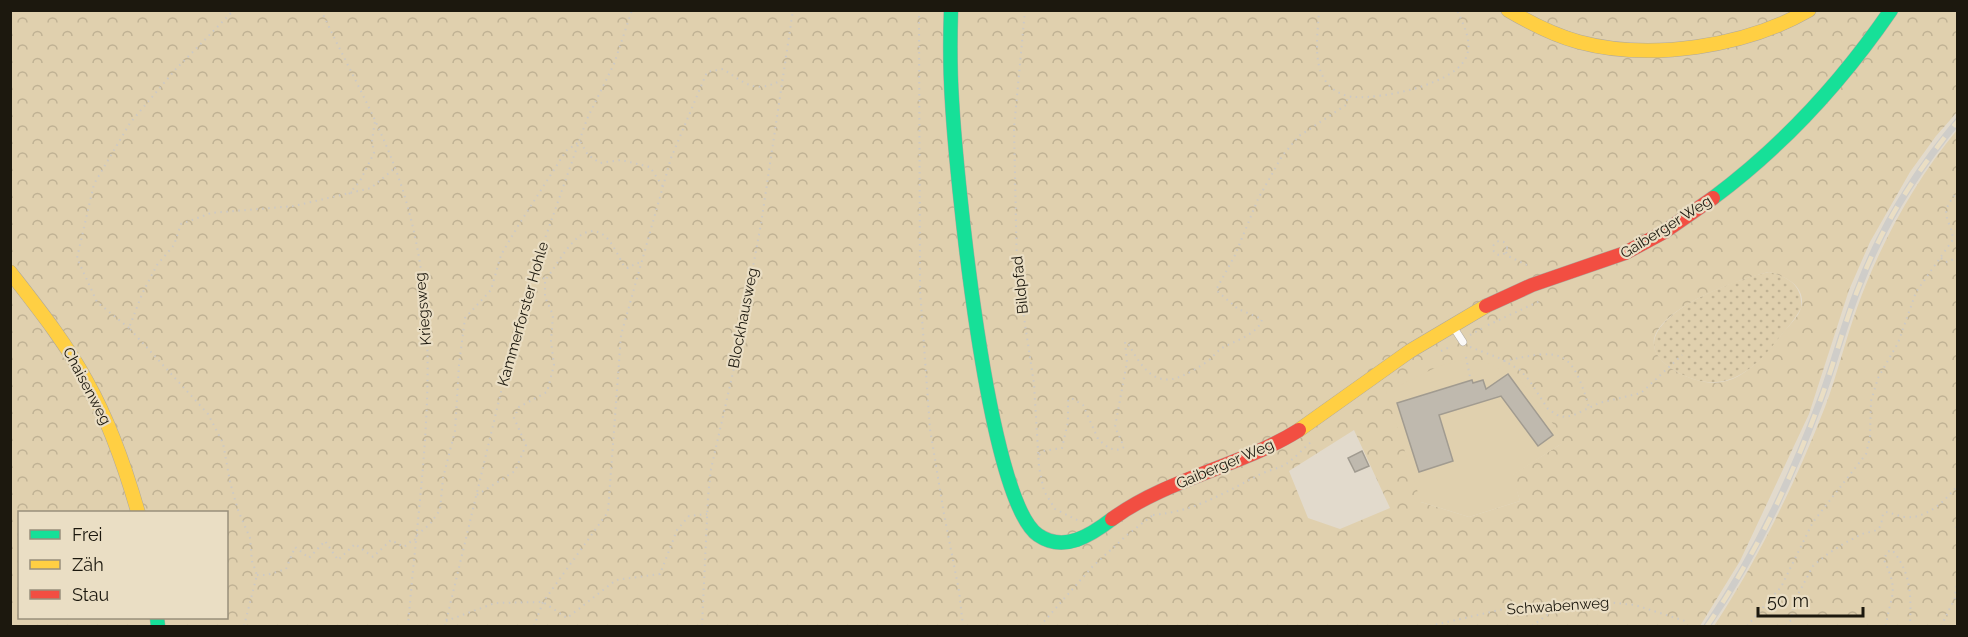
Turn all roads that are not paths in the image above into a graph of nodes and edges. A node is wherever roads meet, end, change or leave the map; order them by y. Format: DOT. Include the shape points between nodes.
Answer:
graph roads {
  1 [pos="951,10"];
  2 [pos="1508,10"];
  3 [pos="1809,10"];
  4 [pos="1891,10"];
  5 [pos="10,272"];
  6 [pos="1452,325"];
  7 [pos="1463,342"];
  8 [pos="137,511"];
  1 -- 6 [label="street, Gaiberger Weg" via="952,102 988,396 1018,512 1025,525 1046,540 1072,542 1155,494 1282,441"];
  2 -- 3 [label="street" via="1554,34 1589,45 1624,49 1734,40 1773,28"];
  4 -- 6 [label="street, Gaiberger Weg" via="1850,68 1780,144 1694,212 1634,249 1540,282"];
  5 -- 8 [label="street, Chaisenweg" via="63,342 90,388 116,445"];
  6 -- 7 [label="lane"];
}
